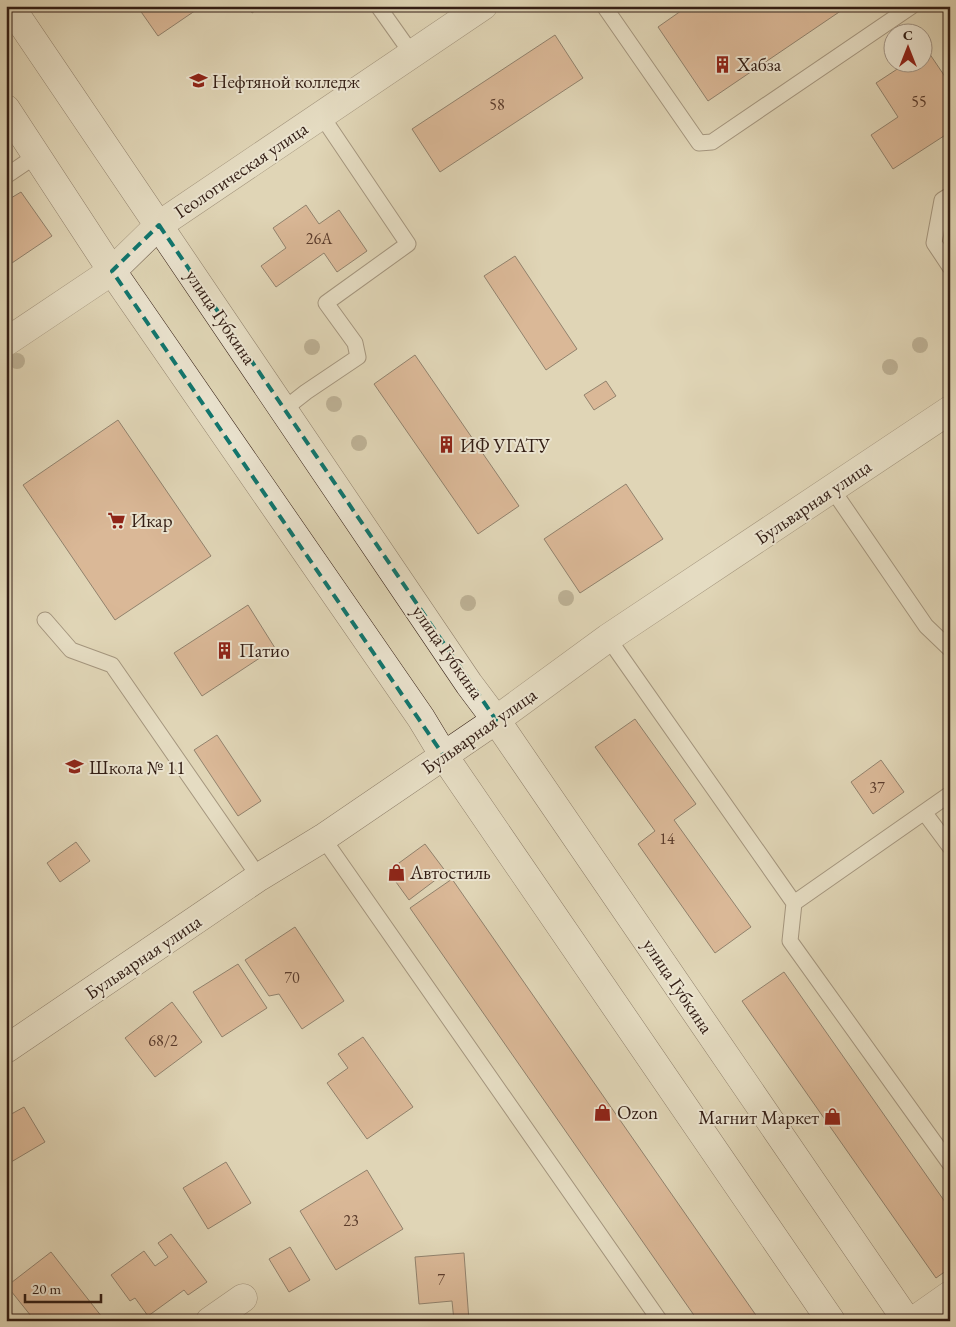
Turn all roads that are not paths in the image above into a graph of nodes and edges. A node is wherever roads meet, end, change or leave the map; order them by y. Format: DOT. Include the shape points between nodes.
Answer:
graph roads {
  1 [pos="10,6"];
  2 [pos="378,6"];
  3 [pos="483,6"];
  4 [pos="604,6"];
  5 [pos="912,6"];
  6 [pos="412,54"];
  7 [pos="6,109"];
  8 [pos="321,115"];
  9 [pos="37,155"];
  10 [pos="6,176"];
  11 [pos="950,195"];
  12 [pos="159,225"];
  13 [pos="950,268"];
  14 [pos="112,270"];
  15 [pos="6,342"];
  16 [pos="283,410"];
  17 [pos="950,410"];
  18 [pos="832,490"];
  19 [pos="45,620"];
  20 [pos="608,638"];
  21 [pos="950,649"];
  22 [pos="496,720"];
  23 [pos="444,756"];
  24 [pos="950,794"];
  25 [pos="924,812"];
  26 [pos="323,838"];
  27 [pos="950,847"];
  28 [pos="259,877"];
  29 [pos="794,903"];
  30 [pos="6,1049"];
  31 [pos="947,1155"];
  32 [pos="950,1295"];
  33 [pos="243,1298"];
  34 [pos="210,1321"];
  35 [pos="660,1321"];
  36 [pos="831,1321"];
  37 [pos="907,1321"];
  38 [pos="913,1321"];
  1 -- 12 [label="street, улица Губкина"];
  2 -- 6 [label="lane"];
  3 -- 6 [label="street, Геологическая улица"];
  4 -- 5 [label="lane" via="699,142 712,142"];
  6 -- 8 [label="street, Геологическая улица"];
  7 -- 9 [label="street"];
  8 -- 12 [label="street, Геологическая улица"];
  8 -- 16 [label="lane" via="408,244 326,302 355,343 358,357"];
  9 -- 10 [label="lane"];
  9 -- 14 [label="street"];
  11 -- 13 [label="lane" via="942,200 934,243"];
  12 -- 14 [label="street, Геологическая улица"];
  12 -- 16 [label="street, улица Губкина"];
  14 -- 15 [label="street, Геологическая улица"];
  14 -- 23 [label="street"];
  16 -- 22 [label="street, улица Губкина"];
  17 -- 18 [label="street, Бульварная улица"];
  18 -- 20 [label="street, Бульварная улица"];
  18 -- 21 [label="lane" via="926,626"];
  19 -- 28 [label="lane" via="71,650 112,665"];
  20 -- 22 [label="street, Бульварная улица"];
  20 -- 29 [label="lane"];
  22 -- 23 [label="street, Бульварная улица"];
  22 -- 37 [label="street, улица Губкина"];
  23 -- 26 [label="street, Бульварная улица"];
  23 -- 36 [label="street"];
  24 -- 25 [label="lane"];
  25 -- 27 [label="lane"];
  25 -- 29 [label="lane"];
  26 -- 28 [label="street, Бульварная улица"];
  26 -- 35 [label="lane"];
  28 -- 30 [label="street, Бульварная улица"];
  29 -- 31 [label="lane" via="790,941"];
  32 -- 38 [label="street"];
  33 -- 34 [label="street"];
}
